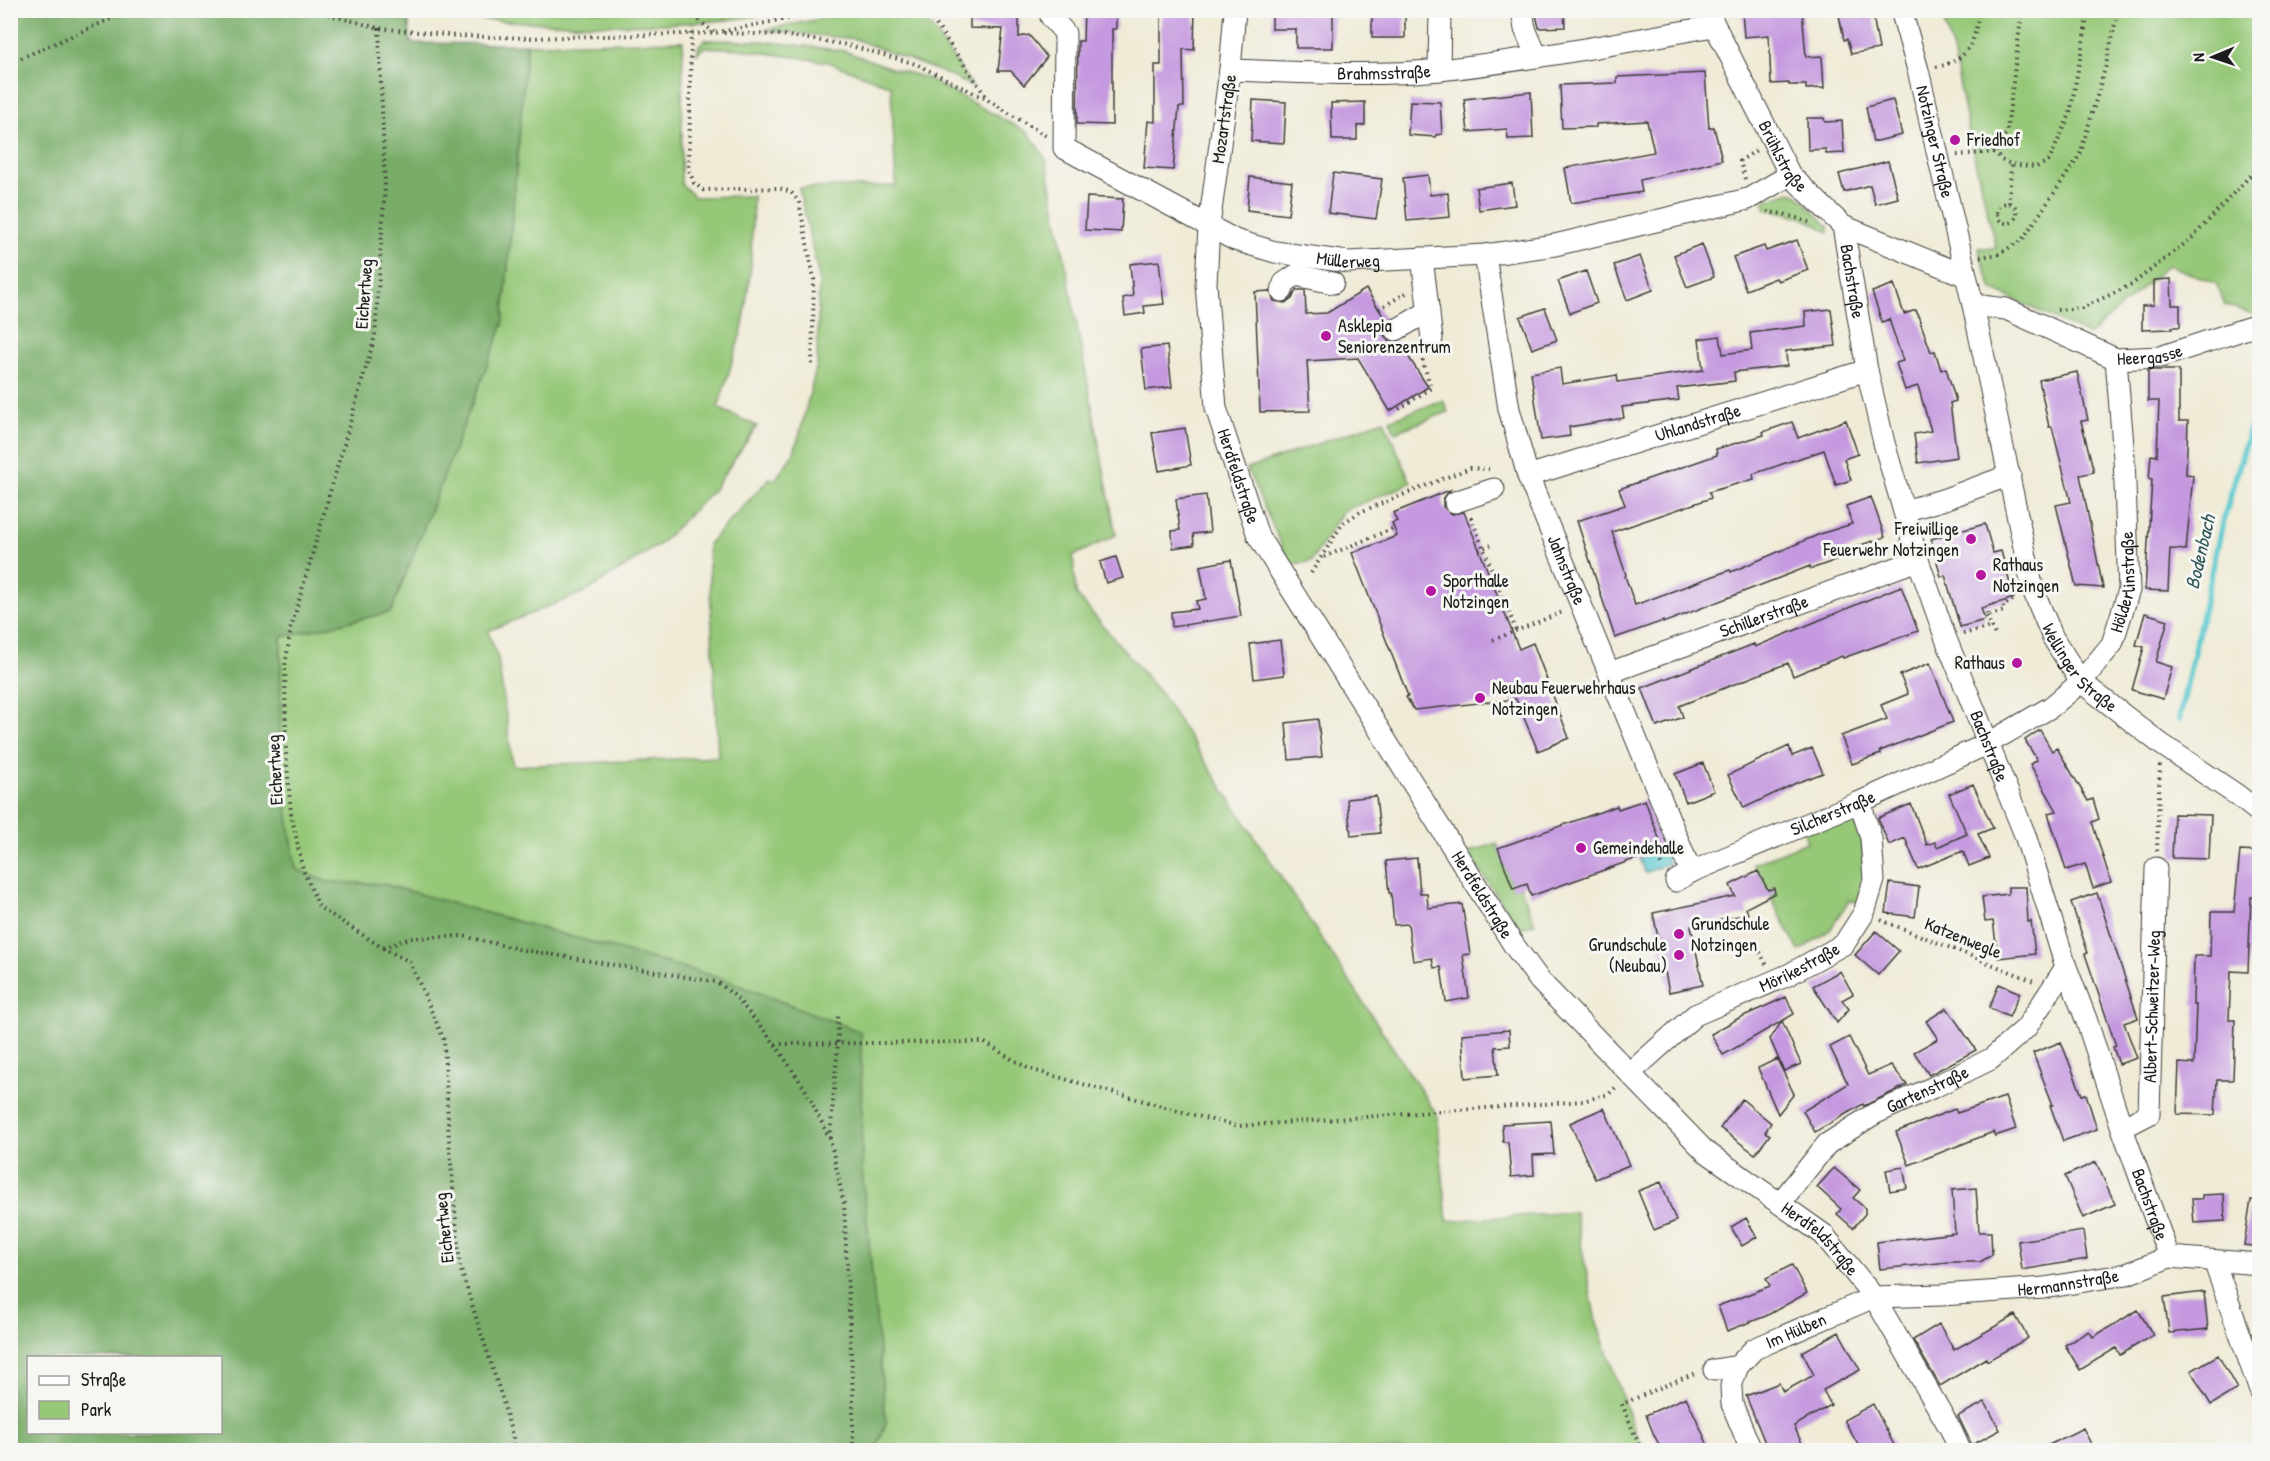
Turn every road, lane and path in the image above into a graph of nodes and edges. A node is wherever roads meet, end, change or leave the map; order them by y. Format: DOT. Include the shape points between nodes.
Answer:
graph roads {
  1 [pos="131,10"];
  2 [pos="311,10"];
  3 [pos="684,10"];
  4 [pos="832,10"];
  5 [pos="926,10"];
  6 [pos="1050,10"];
  7 [pos="1235,10"];
  8 [pos="1440,10"];
  9 [pos="1522,10"];
  10 [pos="1901,10"];
  11 [pos="1979,10"];
  12 [pos="2022,10"];
  13 [pos="2087,10"];
  14 [pos="2118,10"];
  15 [pos="1710,18"];
  16 [pos="379,28"];
  17 [pos="692,33"];
  18 [pos="715,33"];
  19 [pos="1537,57"];
  20 [pos="10,63"];
  21 [pos="1230,70"];
  22 [pos="1439,70"];
  23 [pos="1918,70"];
  24 [pos="988,100"];
  25 [pos="1772,141"];
  26 [pos="1064,148"];
  27 [pos="1996,152"];
  28 [pos="1938,157"];
  29 [pos="2010,164"];
  30 [pos="2259,165"];
  31 [pos="1790,175"];
  32 [pos="2009,203"];
  33 [pos="1757,204"];
  34 [pos="1814,224"];
  35 [pos="1209,226"];
  36 [pos="1843,226"];
  37 [pos="1960,251"];
  38 [pos="1909,254"];
  39 [pos="1999,254"];
  40 [pos="1485,255"];
  41 [pos="1422,258"];
  42 [pos="1332,260"];
  43 [pos="1966,276"];
  44 [pos="1425,282"];
  45 [pos="1282,291"];
  46 [pos="1973,305"];
  47 [pos="1379,309"];
  48 [pos="1429,311"];
  49 [pos="2040,324"];
  50 [pos="2259,324"];
  51 [pos="1396,330"];
  52 [pos="1426,345"];
  53 [pos="2116,359"];
  54 [pos="812,365"];
  55 [pos="1867,370"];
  56 [pos="1400,409"];
  57 [pos="2010,475"];
  58 [pos="1528,477"];
  59 [pos="1495,481"];
  60 [pos="1459,500"];
  61 [pos="1904,511"];
  62 [pos="1394,528"];
  63 [pos="1491,545"];
  64 [pos="1481,549"];
  65 [pos="1323,557"];
  66 [pos="1918,560"];
  67 [pos="1311,573"];
  68 [pos="2033,590"];
  69 [pos="1581,605"];
  70 [pos="1985,607"];
  71 [pos="1987,616"];
  72 [pos="1991,627"];
  73 [pos="1516,630"];
  74 [pos="1995,635"];
  75 [pos="1946,639"];
  76 [pos="1493,640"];
  77 [pos="1609,673"];
  78 [pos="2081,682"];
  79 [pos="1987,744"];
  80 [pos="2161,744"];
  81 [pos="1860,802"];
  82 [pos="2259,813"];
  83 [pos="1656,852"];
  84 [pos="2156,868"];
  85 [pos="1676,873"];
  86 [pos="1864,913"];
  87 [pos="383,948"];
  88 [pos="2066,967"];
  89 [pos="2052,988"];
  90 [pos="838,1014"];
  91 [pos="838,1042"];
  92 [pos="776,1044"];
  93 [pos="1630,1073"];
  94 [pos="2122,1128"];
  95 [pos="830,1138"];
  96 [pos="1780,1203"];
  97 [pos="2169,1257"];
  98 [pos="2214,1261"];
  99 [pos="2259,1264"];
  100 [pos="1874,1297"];
  101 [pos="1738,1366"];
  102 [pos="1714,1370"];
  103 [pos="2259,1391"];
  104 [pos="516,1450"];
  105 [pos="853,1450"];
  106 [pos="1641,1450"];
  107 [pos="1751,1450"];
  108 [pos="1960,1450"];
  1 -- 20 [label="path"];
  2 -- 16 [label="path"];
  3 -- 18 [label="path"];
  4 -- 18 [label="path"];
  5 -- 24 [label="path"];
  6 -- 26 [label="street" via="1050,17 1065,33"];
  7 -- 21 [label="street, Mozartstraße"];
  8 -- 22 [label="street"];
  9 -- 19 [label="street"];
  10 -- 23 [label="street, Notzinger Straße"];
  11 -- 23 [label="path" via="1976,35 1964,56"];
  12 -- 27 [label="path" via="2007,131"];
  13 -- 29 [label="path" via="2070,114 2049,161 2036,166"];
  14 -- 39 [label="path" via="2080,155 2022,240"];
  15 -- 19 [label="street, Brahmsstraße"];
  15 -- 25 [label="street, Brühlstraße"];
  16 -- 17 [label="path" via="530,38"];
  16 -- 87 [label="path, Eichertweg" via="385,186 375,336 291,628 285,677 291,813 303,870 318,907"];
  17 -- 18 [label="path"];
  17 -- 54 [label="path" via="691,177 703,190 778,188 792,192 799,202 814,279"];
  18 -- 24 [label="path" via="782,35 849,45 916,64"];
  19 -- 22 [label="street, Brahmsstraße"];
  21 -- 22 [label="street, Brahmsstraße"];
  21 -- 35 [label="street, Mozartstraße"];
  23 -- 28 [label="street, Notzinger Straße"];
  24 -- 26 [label="path"];
  25 -- 31 [label="street, Brühlstraße"];
  25 -- 33 [label="path" via="1740,160"];
  26 -- 35 [label="street, Müllerweg"];
  27 -- 28 [label="path"];
  27 -- 29 [label="path"];
  28 -- 37 [label="street, Notzinger Straße"];
  29 -- 32 [label="path"];
  30 -- 49 [label="path" via="2192,238 2131,285 2082,309 2046,311"];
  31 -- 33 [label="street, Müllerweg"];
  31 -- 36 [label="street, Brühlstraße"];
  32 -- 32 [label="path" via="2017,215 2006,222 1999,218 1998,210"];
  33 -- 34 [label="path"];
  33 -- 40 [label="street, Müllerweg" via="1556,245"];
  35 -- 42 [label="street, Müllerweg" via="1235,240 1275,252"];
  35 -- 93 [label="street, Herdfeldstraße" via="1206,284 1216,408 1258,536 1540,981"];
  36 -- 38 [label="street, Brühlstraße"];
  36 -- 55 [label="street, Bachstraße"];
  37 -- 38 [label="street, Brühlstraße"];
  37 -- 43 [label="street, Notzinger Straße"];
  38 -- 43 [label="street, Brühlstraße"];
  40 -- 41 [label="street, Müllerweg"];
  40 -- 58 [label="street, Jahnstraße" via="1509,409"];
  41 -- 42 [label="street, Müllerweg"];
  41 -- 44 [label="street"];
  42 -- 45 [label="street" via="1333,292 1296,275 1284,283"];
  43 -- 46 [label="street, Wellinger Straße"];
  44 -- 47 [label="path"];
  44 -- 48 [label="street"];
  46 -- 49 [label="street, Heergasse" via="2006,309"];
  46 -- 57 [label="street, Wellinger Straße"];
  48 -- 51 [label="street"];
  48 -- 52 [label="street"];
  49 -- 53 [label="street, Heergasse"];
  50 -- 53 [label="street, Heergasse" via="2160,357"];
  52 -- 56 [label="path" via="1431,388"];
  53 -- 78 [label="street, Hölderlinstraße" via="2129,590 2112,644"];
  55 -- 58 [label="street, Uhlandstraße"];
  55 -- 61 [label="street, Bachstraße"];
  57 -- 61 [label="street"];
  57 -- 68 [label="street, Wellinger Straße"];
  58 -- 69 [label="street, Jahnstraße"];
  59 -- 60 [label="street"];
  59 -- 65 [label="path" via="1488,468 1470,468 1360,512 1343,523"];
  60 -- 64 [label="path"];
  61 -- 66 [label="street, Bachstraße"];
  62 -- 65 [label="path"];
  63 -- 64 [label="path"];
  64 -- 73 [label="path"];
  65 -- 67 [label="path"];
  66 -- 75 [label="street, Bachstraße"];
  66 -- 77 [label="street, Schillerstraße"];
  68 -- 71 [label="path" via="2002,606 2004,611"];
  68 -- 78 [label="street, Wellinger Straße" via="2053,638"];
  69 -- 73 [label="path"];
  69 -- 77 [label="street, Jahnstraße"];
  70 -- 71 [label="path"];
  71 -- 72 [label="path"];
  72 -- 74 [label="path"];
  72 -- 75 [label="path"];
  73 -- 76 [label="path"];
  75 -- 79 [label="street, Bachstraße"];
  77 -- 85 [label="street, Jahnstraße"];
  78 -- 79 [label="street, Hölderlinstraße" via="2051,707"];
  78 -- 80 [label="street, Wellinger Straße"];
  79 -- 81 [label="street, Silcherstraße"];
  79 -- 88 [label="street, Bachstraße" via="2025,835"];
  80 -- 82 [label="street, Wellinger Straße"];
  80 -- 84 [label="path"];
  81 -- 85 [label="street, Silcherstraße"];
  81 -- 86 [label="street, Mörikestraße" via="1871,838 1874,880"];
  83 -- 85 [label="path"];
  84 -- 94 [label="street, Albert-Schweitzer-Weg" via="2149,1114"];
  86 -- 89 [label="path, Katzenwegle"];
  86 -- 93 [label="street, Mörikestraße" via="1844,944 1788,975 1695,1016"];
  87 -- 92 [label="path" via="410,938 463,936 717,982 735,996"];
  87 -- 104 [label="path, Eichertweg" via="410,962 444,1040 460,1267"];
  88 -- 89 [label="street, Gartenstraße"];
  88 -- 94 [label="street, Bachstraße"];
  89 -- 96 [label="street, Gartenstraße" via="2026,1028 1991,1059 1874,1114 1827,1144"];
  90 -- 91 [label="path"];
  91 -- 92 [label="path"];
  91 -- 93 [label="path" via="982,1042 1029,1069 1239,1126 1583,1101 1610,1094"];
  91 -- 95 [label="path"];
  92 -- 95 [label="path"];
  93 -- 96 [label="street, Herdfeldstraße" via="1705,1151"];
  94 -- 97 [label="street, Bachstraße"];
  95 -- 105 [label="path" via="844,1204"];
  96 -- 100 [label="street, Herdfeldstraße" via="1823,1234"];
  97 -- 98 [label="street, Hermannstraße"];
  97 -- 100 [label="street, Hermannstraße" via="2127,1274 2044,1288"];
  98 -- 99 [label="street, Hermannstraße"];
  98 -- 103 [label="street"];
  100 -- 101 [label="street, Im Hülben" via="1754,1349"];
  100 -- 108 [label="street, Herdfeldstraße"];
  101 -- 102 [label="street"];
  101 -- 107 [label="street" via="1731,1386 1732,1404"];
  102 -- 106 [label="path" via="1694,1374 1622,1404"];
}
